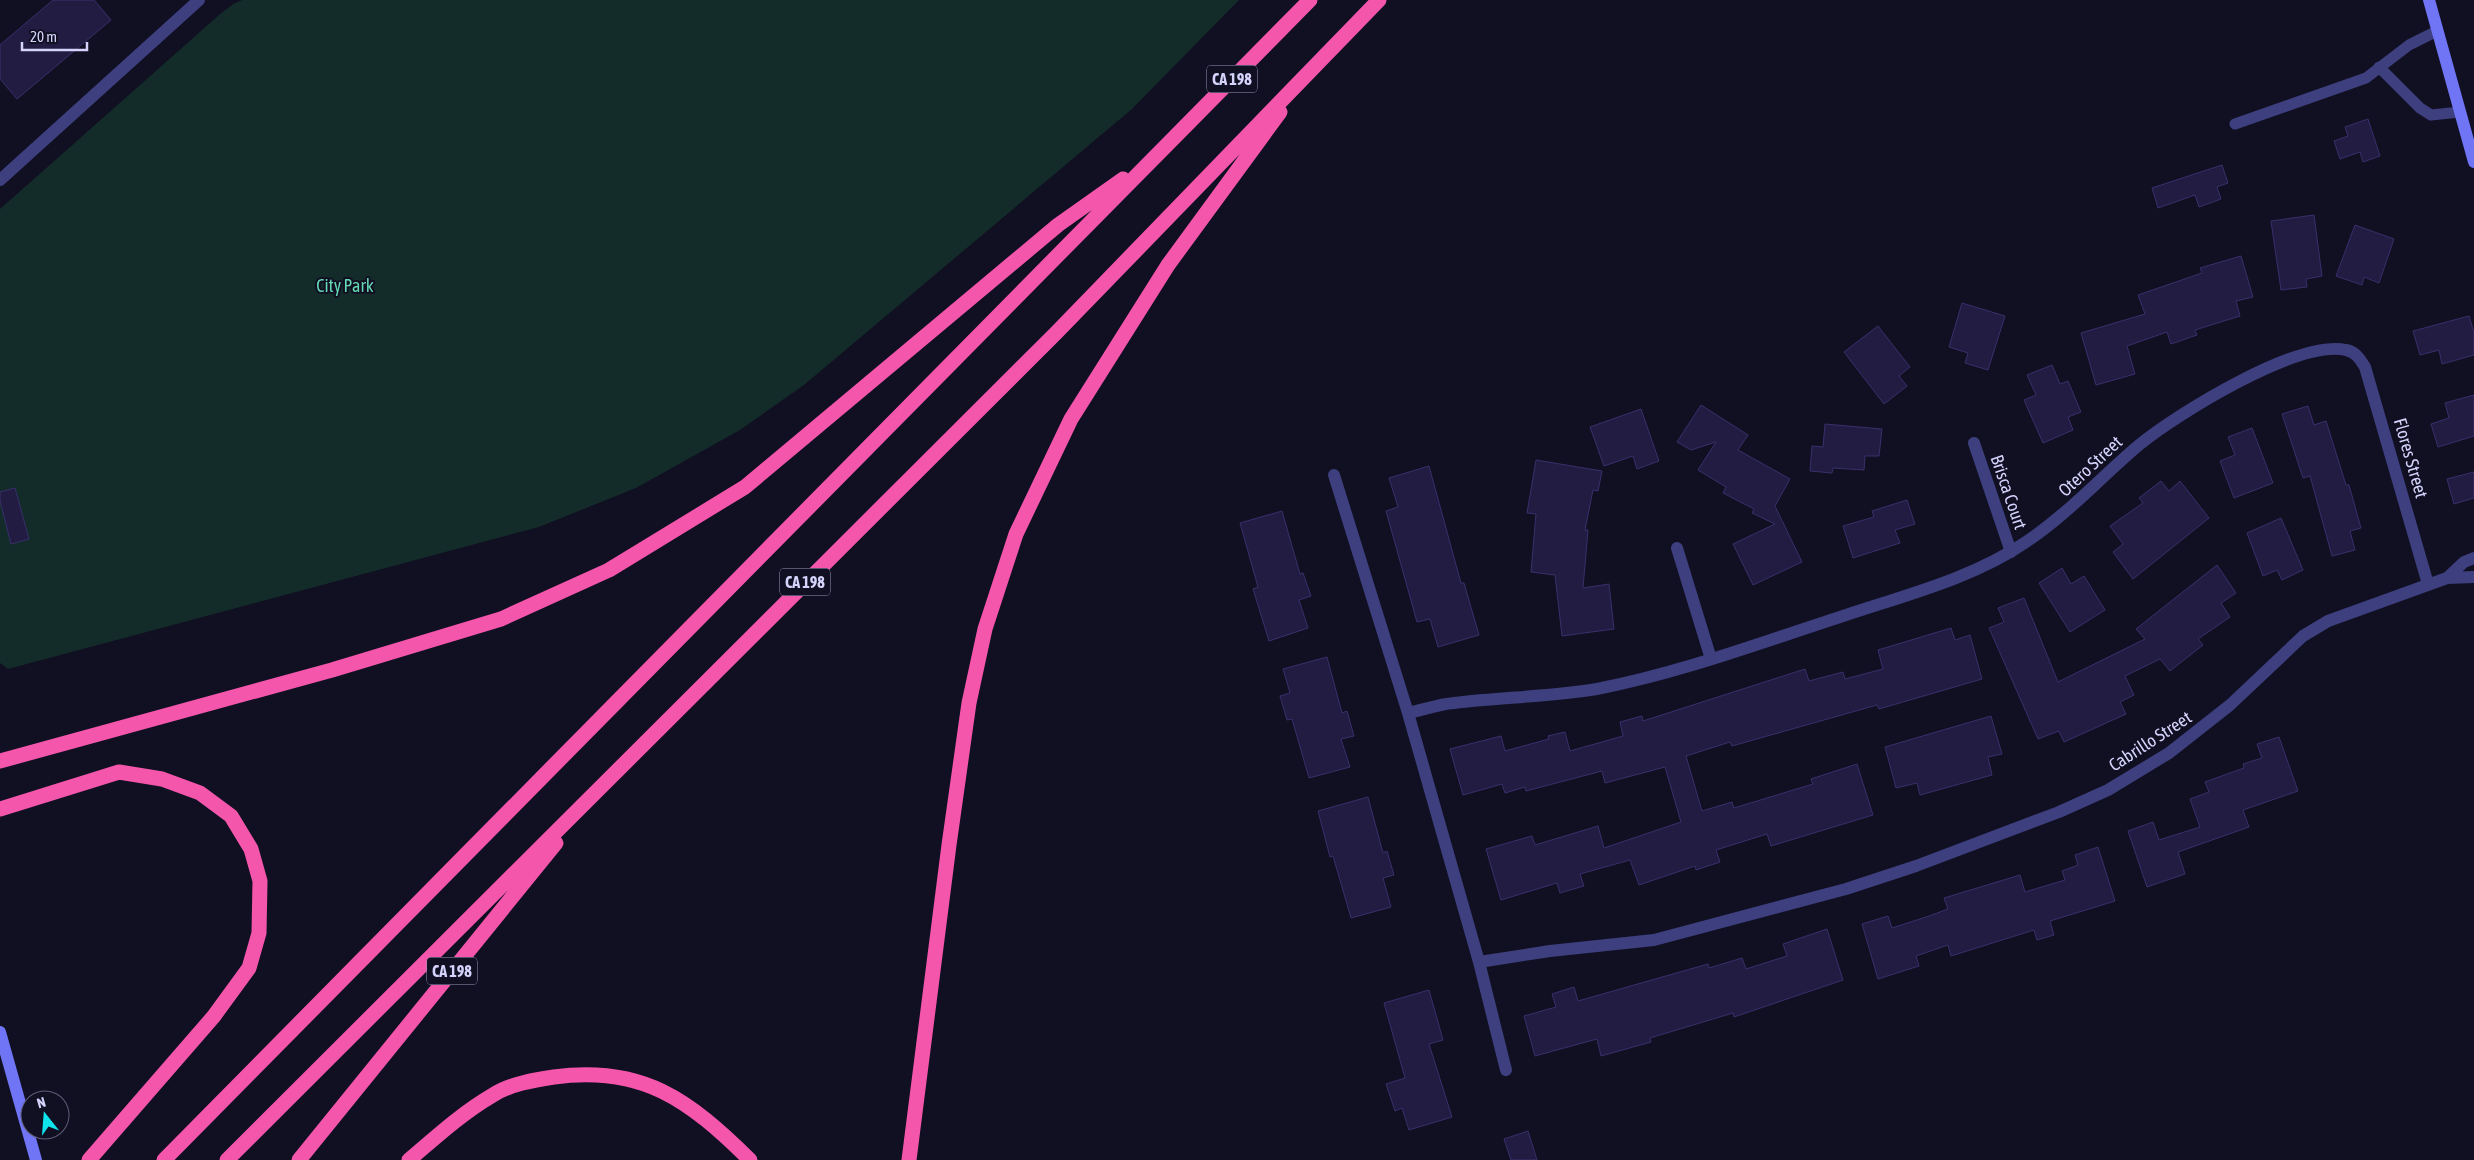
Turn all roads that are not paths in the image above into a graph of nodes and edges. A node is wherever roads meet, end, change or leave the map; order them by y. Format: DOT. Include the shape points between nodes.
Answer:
graph roads {
  1 [pos="199,0"];
  2 [pos="1310,0"];
  3 [pos="1379,0"];
  4 [pos="2429,0"];
  5 [pos="2437,31"];
  6 [pos="1314,66"];
  7 [pos="2379,67"];
  8 [pos="2460,112"];
  9 [pos="2235,124"];
  10 [pos="1153,158"];
  11 [pos="2474,162"];
  12 [pos="0,180"];
  13 [pos="2348,350"];
  14 [pos="1974,443"];
  15 [pos="1334,475"];
  16 [pos="1677,548"];
  17 [pos="2011,552"];
  18 [pos="2474,558"];
  19 [pos="2447,578"];
  20 [pos="2474,578"];
  21 [pos="2428,584"];
  22 [pos="1711,660"];
  23 [pos="1408,714"];
  24 [pos="0,761"];
  25 [pos="605,782"];
  26 [pos="0,809"];
  27 [pos="1479,962"];
  28 [pos="0,1032"];
  29 [pos="1506,1070"];
  30 [pos="36,1160"];
  31 [pos="89,1160"];
  32 [pos="164,1160"];
  33 [pos="227,1160"];
  34 [pos="299,1160"];
  35 [pos="409,1160"];
  36 [pos="750,1160"];
  37 [pos="909,1160"];
  1 -- 12 [label="street"];
  2 -- 10 [label="highway, CA 198"];
  3 -- 6 [label="highway, CA 198"];
  4 -- 5 [label="street"];
  5 -- 7 [label="lane" via="2409,45"];
  5 -- 8 [label="street"];
  6 -- 25 [label="highway, CA 198" via="1048,340"];
  6 -- 37 [label="highway" via="1168,266 1071,419 1016,534 984,629 969,703"];
  7 -- 8 [label="lane" via="2431,115"];
  7 -- 9 [label="lane" via="2366,78"];
  8 -- 11 [label="street"];
  10 -- 24 [label="highway" via="1058,224 745,487 609,570 501,619 332,670"];
  10 -- 32 [label="highway, CA 198"];
  13 -- 17 [label="street, Otero Street" via="2328,348 2299,355 2192,407 2139,445 2072,507"];
  13 -- 21 [label="street, Flores Street" via="2357,354 2374,390"];
  14 -- 17 [label="street, Brisca Court"];
  15 -- 23 [label="street"];
  16 -- 22 [label="street"];
  17 -- 22 [label="street, Otero Street" via="1949,579"];
  18 -- 19 [label="street, Cabrillo Street" via="2464,562"];
  19 -- 20 [label="street, Cabrillo Street"];
  19 -- 21 [label="street, Cabrillo Street"];
  21 -- 27 [label="street, Cabrillo Street" via="2345,614 2303,636 2202,728 2169,752 2108,790 2024,826 1846,889 1654,940"];
  22 -- 23 [label="street, Otero Street" via="1593,690 1451,703"];
  23 -- 27 [label="street"];
  25 -- 33 [label="highway, CA 198"];
  25 -- 34 [label="highway, CA 198"];
  26 -- 31 [label="highway" via="119,772 162,779 200,793 231,816 252,849 260,881 259,933 249,968 214,1016"];
  27 -- 29 [label="street"];
  28 -- 30 [label="street"];
  35 -- 36 [label="highway" via="494,1094 534,1080 580,1074 627,1077 666,1093 711,1121"];
}
